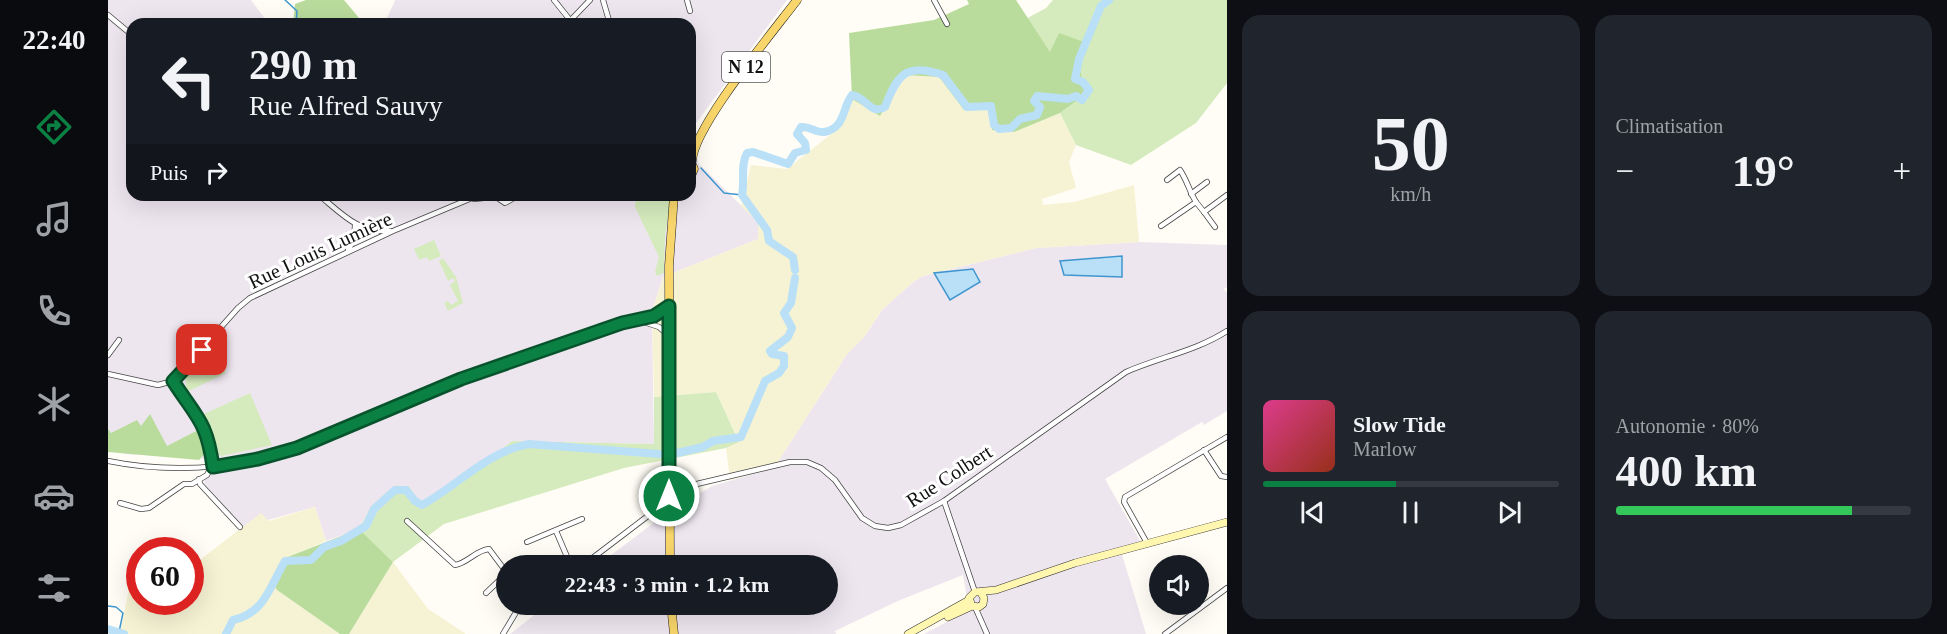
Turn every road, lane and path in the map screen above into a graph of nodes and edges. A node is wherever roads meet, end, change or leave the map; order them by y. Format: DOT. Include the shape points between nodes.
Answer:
graph roads {
  1 [pos="554,0"];
  2 [pos="591,0"];
  3 [pos="603,0"];
  4 [pos="687,0"];
  5 [pos="797,0"];
  6 [pos="934,0"];
  7 [pos="690,11"];
  8 [pos="108,15"];
  9 [pos="565,18"];
  10 [pos="572,18"];
  11 [pos="608,18"];
  12 [pos="947,24"];
  13 [pos="126,30"];
  14 [pos="700,138"];
  15 [pos="696,142"];
  16 [pos="696,148"];
  17 [pos="1167,180"];
  18 [pos="1207,183"];
  19 [pos="1191,194"];
  20 [pos="1227,195"];
  21 [pos="326,201"];
  22 [pos="467,201"];
  23 [pos="674,201"];
  24 [pos="677,201"];
  25 [pos="1196,202"];
  26 [pos="1204,212"];
  27 [pos="672,221"];
  28 [pos="355,225"];
  29 [pos="1161,226"];
  30 [pos="1215,227"];
  31 [pos="365,229"];
  32 [pos="393,231"];
  33 [pos="365,243"];
  34 [pos="347,251"];
  35 [pos="669,306"];
  36 [pos="638,320"];
  37 [pos="1227,331"];
  38 [pos="669,336"];
  39 [pos="119,340"];
  40 [pos="108,356"];
  41 [pos="108,374"];
  42 [pos="173,381"];
  43 [pos="1227,437"];
  44 [pos="1204,450"];
  45 [pos="108,461"];
  46 [pos="212,467"];
  47 [pos="1227,477"];
  48 [pos="670,478"];
  49 [pos="200,479"];
  50 [pos="684,487"];
  51 [pos="669,497"];
  52 [pos="944,501"];
  53 [pos="120,502"];
  54 [pos="657,509"];
  55 [pos="669,516"];
  56 [pos="582,519"];
  57 [pos="407,521"];
  58 [pos="1227,522"];
  59 [pos="240,527"];
  60 [pos="556,531"];
  61 [pos="528,542"];
  62 [pos="1147,543"];
  63 [pos="566,555"];
  64 [pos="596,555"];
  65 [pos="670,555"];
  66 [pos="496,558"];
  67 [pos="496,583"];
  68 [pos="1008,586"];
  69 [pos="1227,588"];
  70 [pos="978,592"];
  71 [pos="486,593"];
  72 [pos="976,604"];
  73 [pos="944,614"];
  74 [pos="512,615"];
  75 [pos="672,615"];
  76 [pos="937,623"];
  77 [pos="986,631"];
  78 [pos="503,634"];
  79 [pos="674,634"];
  80 [pos="908,634"];
  81 [pos="917,634"];
  82 [pos="1165,634"];
  1 -- 9 [label="street"];
  2 -- 10 [label="street"];
  3 -- 11 [label="street"];
  4 -- 7 [label="street"];
  5 -- 14 [label="main road, N 12" via="732,86"];
  6 -- 12 [label="street"];
  8 -- 13 [label="street"];
  14 -- 15 [label="main road, N 12"];
  14 -- 16 [label="main road, N 12"];
  17 -- 19 [label="street" via="1180,170 1191,186"];
  18 -- 19 [label="street"];
  19 -- 25 [label="street"];
  20 -- 26 [label="street"];
  21 -- 28 [label="street"];
  22 -- 32 [label="street, Rue Louis Lumière"];
  23 -- 27 [label="main road"];
  24 -- 27 [label="main road"];
  25 -- 26 [label="street"];
  25 -- 29 [label="street"];
  26 -- 30 [label="street"];
  27 -- 35 [label="main road"];
  28 -- 31 [label="street"];
  28 -- 33 [label="street"];
  28 -- 34 [label="street" via="354,240"];
  31 -- 32 [label="street"];
  31 -- 33 [label="street"];
  32 -- 33 [label="street, Rue Louis Lumière"];
  33 -- 34 [label="street, Rue Louis Lumière"];
  34 -- 42 [label="street, Rue Louis Lumière" via="250,298"];
  35 -- 36 [label="street"];
  35 -- 38 [label="main road"];
  36 -- 38 [label="street" via="659,327"];
  36 -- 46 [label="street" via="461,379 297,448"];
  37 -- 52 [label="street, Rue Colbert" via="1191,350 1126,372"];
  38 -- 48 [label="main road"];
  39 -- 40 [label="street"];
  41 -- 42 [label="street" via="158,385"];
  42 -- 46 [label="street" via="203,423"];
  43 -- 44 [label="street"];
  44 -- 47 [label="street" via="1221,476"];
  44 -- 62 [label="street" via="1125,497 1124,502"];
  45 -- 46 [label="street" via="150,467"];
  46 -- 49 [label="street"];
  48 -- 50 [label="street"];
  48 -- 51 [label="main road"];
  49 -- 53 [label="street" via="184,484 149,508"];
  49 -- 59 [label="street" via="200,484"];
  50 -- 51 [label="street, Rue Colbert"];
  50 -- 52 [label="street, Rue Colbert" via="798,461 829,473 862,518 875,526 901,525"];
  51 -- 54 [label="street, Rue Colbert"];
  51 -- 55 [label="main road"];
  52 -- 70 [label="street"];
  54 -- 55 [label="street"];
  54 -- 64 [label="street, Rue Colbert"];
  55 -- 65 [label="main road"];
  56 -- 60 [label="street"];
  57 -- 66 [label="street" via="455,565 489,549"];
  58 -- 62 [label="main road"];
  60 -- 61 [label="street"];
  60 -- 63 [label="street"];
  62 -- 68 [label="main road"];
  67 -- 71 [label="street"];
  68 -- 70 [label="main road"];
  68 -- 72 [label="main road"];
  69 -- 82 [label="street"];
  70 -- 72 [label="main road"];
  70 -- 72 [label="main road"];
  72 -- 73 [label="main road"];
  72 -- 76 [label="main road"];
  72 -- 77 [label="street"];
  73 -- 76 [label="main road"];
  73 -- 80 [label="main road"];
  74 -- 78 [label="street"];
  75 -- 79 [label="main road"];
  76 -- 81 [label="main road"];
}
